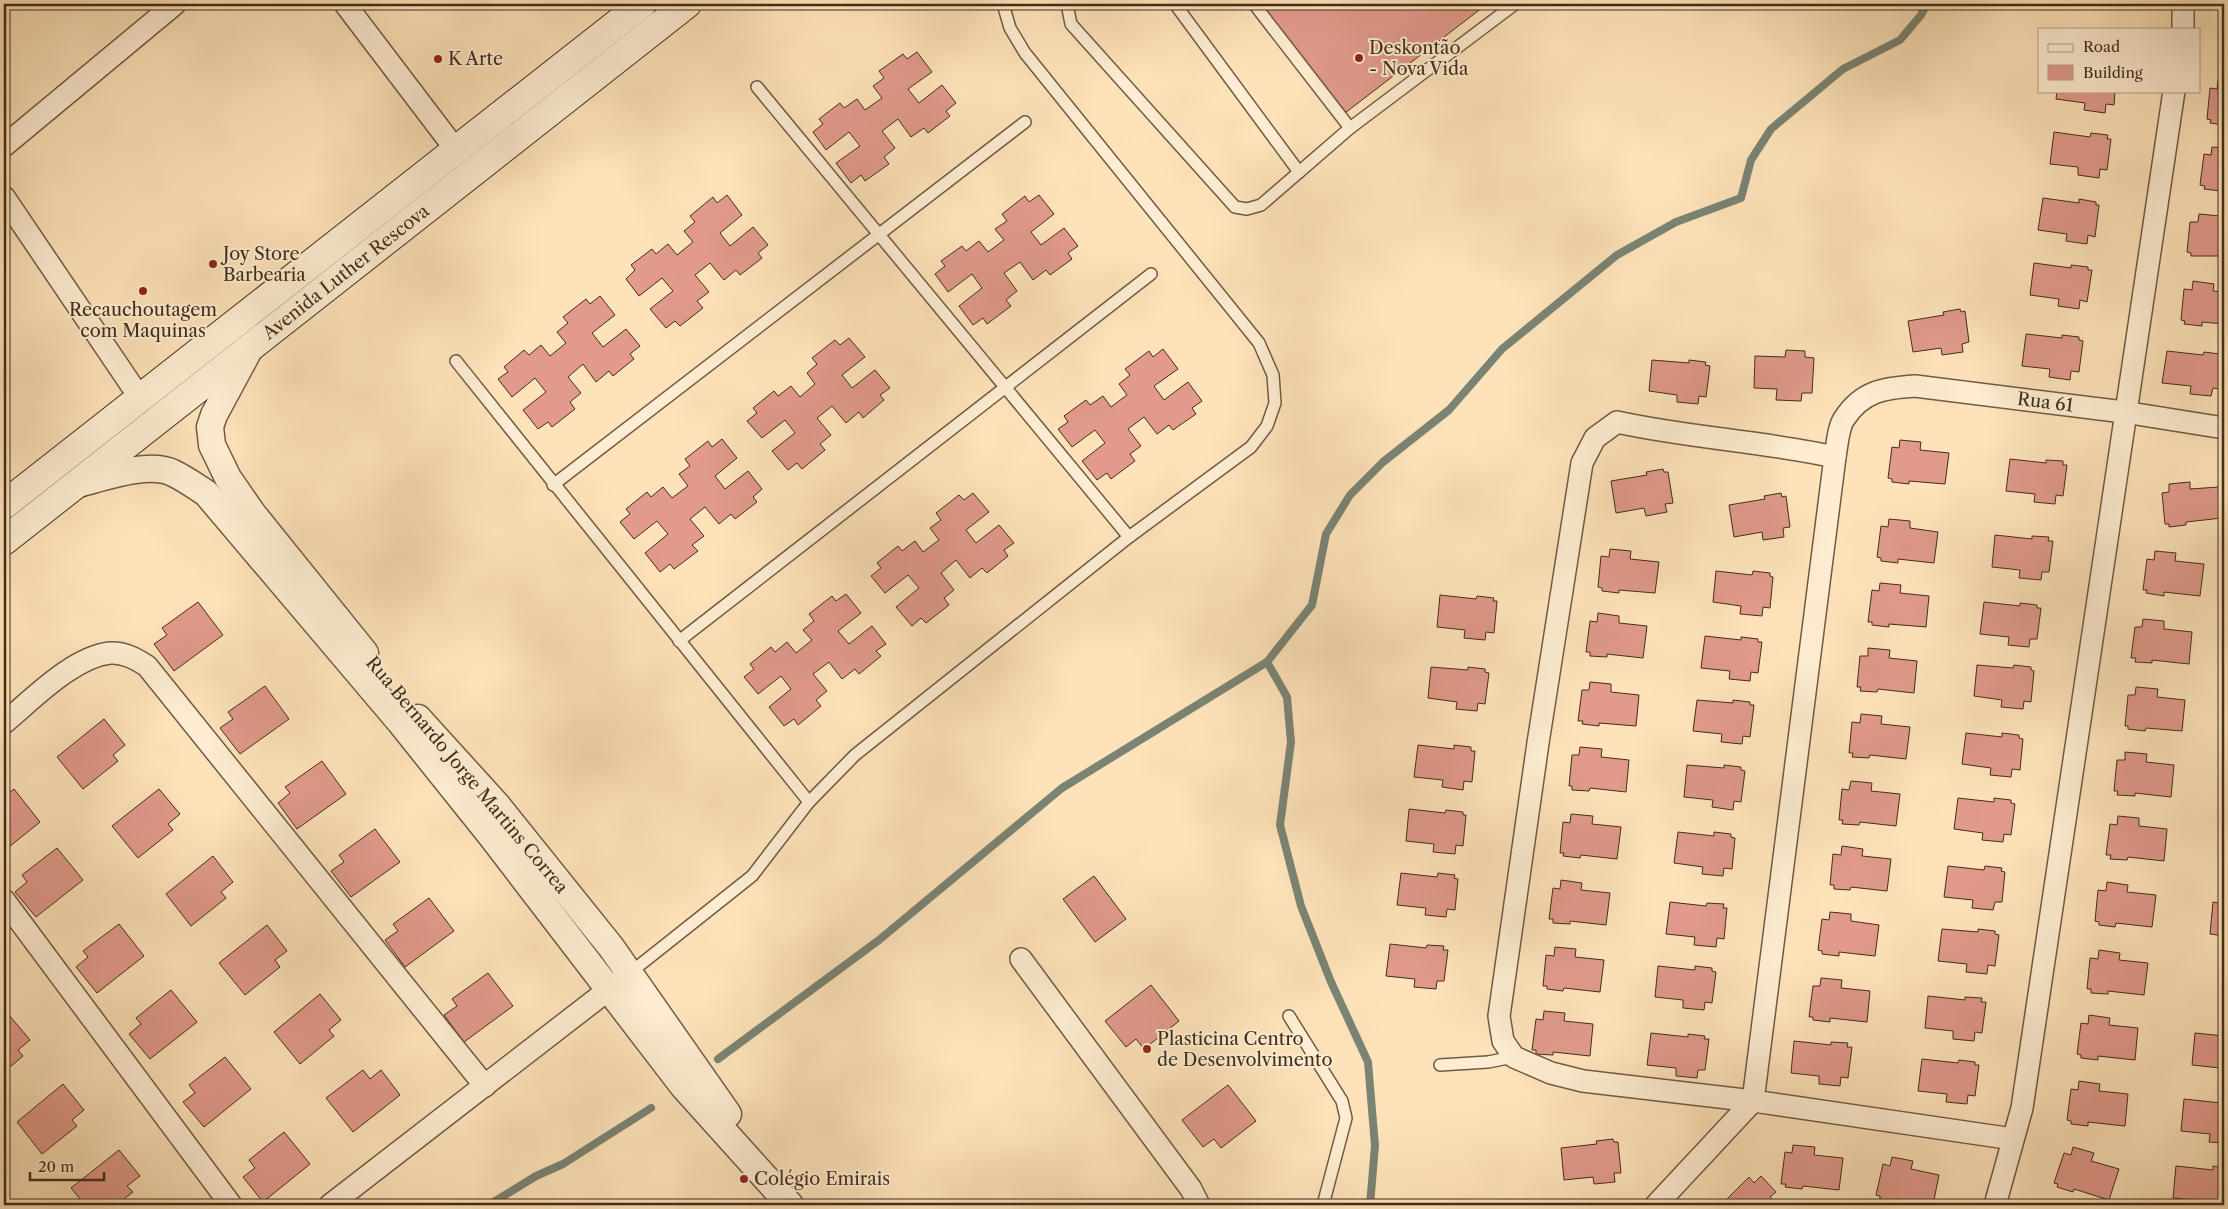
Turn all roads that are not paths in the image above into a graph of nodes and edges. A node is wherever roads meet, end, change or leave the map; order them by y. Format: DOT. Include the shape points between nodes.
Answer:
graph roads {
  1 [pos="174,4"];
  2 [pos="345,4"];
  3 [pos="642,4"];
  4 [pos="687,4"];
  5 [pos="1002,4"];
  6 [pos="1067,4"];
  7 [pos="1174,4"];
  8 [pos="1254,4"];
  9 [pos="1515,4"];
  10 [pos="2183,4"];
  11 [pos="2183,28"];
  12 [pos="757,87"];
  13 [pos="2174,92"];
  14 [pos="1025,122"];
  15 [pos="1350,128"];
  16 [pos="4,146"];
  17 [pos="456,150"];
  18 [pos="1299,172"];
  19 [pos="4,197"];
  20 [pos="879,234"];
  21 [pos="1151,274"];
  22 [pos="249,350"];
  23 [pos="456,361"];
  24 [pos="1005,386"];
  25 [pos="140,398"];
  26 [pos="2124,412"];
  27 [pos="2224,428"];
  28 [pos="1835,457"];
  29 [pos="78,484"];
  30 [pos="553,485"];
  31 [pos="4,505"];
  32 [pos="1129,537"];
  33 [pos="4,541"];
  34 [pos="679,641"];
  35 [pos="4,724"];
  36 [pos="809,802"];
  37 [pos="4,900"];
  38 [pos="1021,959"];
  39 [pos="631,972"];
  40 [pos="610,989"];
  41 [pos="1289,1016"];
  42 [pos="1514,1057"];
  43 [pos="1440,1064"];
  44 [pos="485,1086"];
  45 [pos="1753,1101"];
  46 [pos="2013,1139"];
  47 [pos="785,1199"];
  48 [pos="231,1205"];
  49 [pos="330,1205"];
  50 [pos="1200,1205"];
  51 [pos="1323,1205"];
  52 [pos="1656,1205"];
  53 [pos="1995,1205"];
  1 -- 16 [label="street"];
  2 -- 17 [label="street"];
  3 -- 17 [label="main road, Avenida Luther Rescova"];
  4 -- 22 [label="main road, Avenida Luther Rescova"];
  5 -- 32 [label="lane" via="1010,28 1026,54 1259,343 1273,375 1274,403 1267,426 1251,447"];
  6 -- 18 [label="lane" via="1071,24 1235,207 1247,209 1262,205"];
  7 -- 18 [label="lane"];
  8 -- 15 [label="lane"];
  9 -- 15 [label="lane"];
  10 -- 11 [label="street"];
  12 -- 20 [label="lane"];
  13 -- 26 [label="street"];
  14 -- 20 [label="lane"];
  15 -- 18 [label="lane"];
  17 -- 25 [label="main road, Avenida Luther Rescova"];
  19 -- 25 [label="street"];
  20 -- 24 [label="lane"];
  20 -- 30 [label="lane"];
  21 -- 24 [label="lane"];
  22 -- 29 [label="main road, Avenida Luther Rescova"];
  22 -- 39 [label="street, Rua Bernardo Jorge Martins Correa" via="210,427 212,445 228,478 252,514 405,704 498,805"];
  23 -- 30 [label="lane"];
  24 -- 32 [label="lane"];
  24 -- 34 [label="lane"];
  25 -- 31 [label="main road, Avenida Luther Rescova"];
  26 -- 27 [label="street, Rua 61"];
  26 -- 28 [label="street, Rua 61" via="1915,386 1887,387 1866,396 1843,420"];
  26 -- 46 [label="street" via="2022,1108"];
  28 -- 42 [label="street" via="1617,422 1595,438 1582,463 1499,1016 1503,1041"];
  28 -- 45 [label="street"];
  29 -- 33 [label="main road, Avenida Luther Rescova"];
  29 -- 40 [label="street, Rua Bernardo Jorge Martins Correa" via="156,469 172,472 206,493 400,722"];
  30 -- 34 [label="lane"];
  32 -- 36 [label="lane" via="855,755"];
  34 -- 36 [label="lane"];
  35 -- 44 [label="street" via="70,670 88,660 111,653 132,656 147,666"];
  36 -- 39 [label="lane" via="752,876"];
  37 -- 48 [label="street"];
  38 -- 50 [label="street" via="1192,1189"];
  39 -- 40 [label="street"];
  39 -- 47 [label="street, Rua Bernardo Jorge Martins Correa"];
  40 -- 44 [label="street"];
  40 -- 47 [label="street, Rua Bernardo Jorge Martins Correa" via="683,1086"];
  41 -- 51 [label="lane" via="1342,1101 1346,1118"];
  42 -- 43 [label="lane" via="1488,1062"];
  42 -- 45 [label="street" via="1551,1073 1583,1081"];
  44 -- 49 [label="street"];
  45 -- 46 [label="street"];
  45 -- 52 [label="street"];
  46 -- 53 [label="street"];
}
